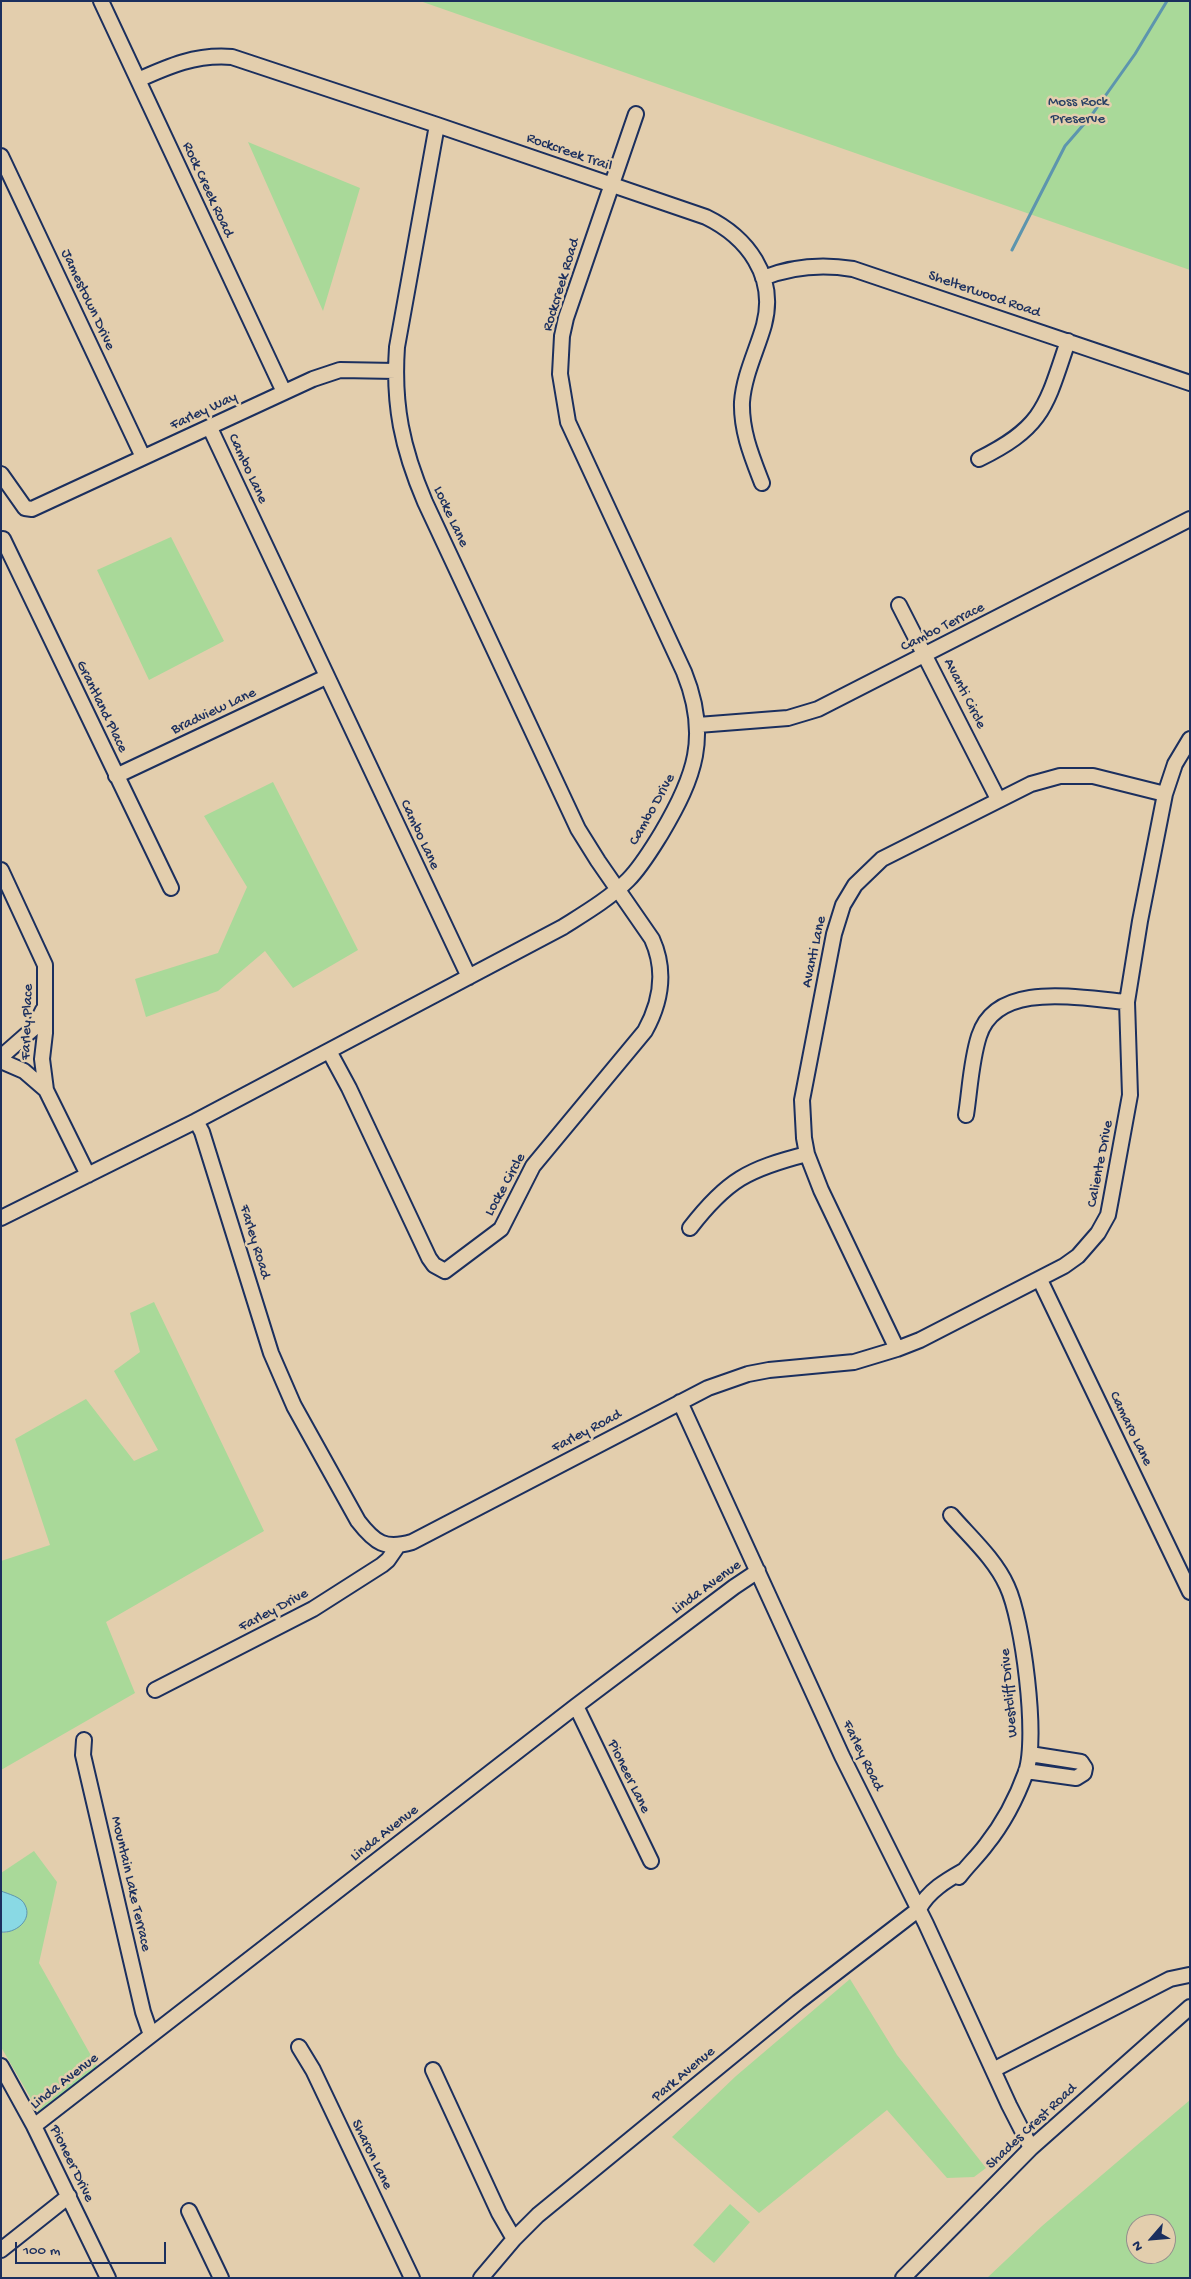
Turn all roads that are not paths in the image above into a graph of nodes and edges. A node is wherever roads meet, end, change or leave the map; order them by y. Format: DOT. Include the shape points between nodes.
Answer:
graph roads {
  1 [pos="101,1"];
  2 [pos="138,80"];
  3 [pos="636,114"];
  4 [pos="437,125"];
  5 [pos="1,156"];
  6 [pos="612,185"];
  7 [pos="763,278"];
  8 [pos="1068,341"];
  9 [pos="396,371"];
  10 [pos="1190,383"];
  11 [pos="284,392"];
  12 [pos="210,428"];
  13 [pos="143,457"];
  14 [pos="979,458"];
  15 [pos="588,468"];
  16 [pos="1,474"];
  17 [pos="762,483"];
  18 [pos="1190,519"];
  19 [pos="3,539"];
  20 [pos="900,605"];
  21 [pos="925,655"];
  22 [pos="326,677"];
  23 [pos="698,725"];
  24 [pos="1190,740"];
  25 [pos="116,776"];
  26 [pos="1164,794"];
  27 [pos="998,799"];
  28 [pos="1,870"];
  29 [pos="171,888"];
  30 [pos="618,889"];
  31 [pos="469,977"];
  32 [pos="1126,1002"];
  33 [pos="45,1005"];
  34 [pos="329,1051"];
  35 [pos="1,1057"];
  36 [pos="1,1061"];
  37 [pos="46,1090"];
  38 [pos="966,1115"];
  39 [pos="196,1121"];
  40 [pos="807,1154"];
  41 [pos="88,1175"];
  42 [pos="1,1218"];
  43 [pos="690,1228"];
  44 [pos="1040,1280"];
  45 [pos="897,1349"];
  46 [pos="680,1402"];
  47 [pos="951,1515"];
  48 [pos="397,1547"];
  49 [pos="758,1571"];
  50 [pos="1190,1592"];
  51 [pos="155,1690"];
  52 [pos="576,1706"];
  53 [pos="84,1740"];
  54 [pos="1030,1754"];
  55 [pos="1026,1772"];
  56 [pos="651,1862"];
  57 [pos="918,1909"];
  58 [pos="1189,1975"];
  59 [pos="1190,2006"];
  60 [pos="151,2035"];
  61 [pos="299,2047"];
  62 [pos="1,2066"];
  63 [pos="433,2070"];
  64 [pos="993,2070"];
  65 [pos="34,2126"];
  66 [pos="1031,2148"];
  67 [pos="69,2196"];
  68 [pos="189,2211"];
  69 [pos="514,2239"];
  70 [pos="1,2250"];
  71 [pos="108,2278"];
  72 [pos="222,2278"];
  73 [pos="412,2278"];
  74 [pos="481,2278"];
  75 [pos="903,2278"];
  1 -- 2 [label="street, Rock Creek Road"];
  2 -- 4 [label="street, Rockcreek Trail" via="185,60 205,56 232,57"];
  2 -- 11 [label="street, Rock Creek Road"];
  3 -- 6 [label="street, Rockcreek Road"];
  4 -- 6 [label="street, Rockcreek Trail"];
  4 -- 9 [label="street, Locke Lane" via="397,347"];
  5 -- 13 [label="street, Jamestown Drive"];
  6 -- 7 [label="street, Rockcreek Trail" via="722,225 747,246"];
  6 -- 15 [label="street, Rockcreek Road" via="571,302 560,354 563,401 568,422"];
  7 -- 8 [label="street, Shelterwood Road" via="812,266 853,269"];
  7 -- 17 [label="street, Rockcreek Trail" via="767,300 764,324 742,401 745,435"];
  8 -- 10 [label="street, Shelterwood Road"];
  8 -- 14 [label="street" via="1040,414 1011,442"];
  9 -- 11 [label="street, Farley Way" via="340,370"];
  9 -- 30 [label="street, Locke Lane" via="398,420 415,477 578,829"];
  11 -- 12 [label="street, Farley Way"];
  12 -- 13 [label="street, Farley Way"];
  12 -- 22 [label="street, Cambo Lane"];
  13 -- 16 [label="street, Farley Way" via="32,509 24,508"];
  15 -- 23 [label="street, Cambo Drive" via="684,672"];
  18 -- 21 [label="street, Cambo Terrace"];
  19 -- 25 [label="street, Grantland Place"];
  20 -- 21 [label="street, Avanti Circle"];
  21 -- 23 [label="street, Cambo Terrace" via="801,715"];
  21 -- 27 [label="street, Avanti Circle"];
  22 -- 25 [label="street, Bradview Lane"];
  22 -- 31 [label="street, Cambo Lane"];
  23 -- 30 [label="street, Cambo Drive" via="693,767 685,790 642,864"];
  24 -- 26 [label="street, Caliente Drive" via="1175,764"];
  25 -- 29 [label="street, Grantland Place"];
  26 -- 27 [label="street, Avanti Lane" via="1115,780 1077,775 1046,779"];
  26 -- 32 [label="street, Caliente Drive"];
  27 -- 40 [label="street, Avanti Lane" via="882,859 848,895 834,934 802,1100"];
  28 -- 33 [label="street, Farley Place" via="45,965"];
  30 -- 31 [label="street, Cambo Drive" via="547,937"];
  30 -- 34 [label="street, Locke Circle" via="657,951 660,984 652,1018 635,1045 533,1166 501,1229 452,1268 439,1269 429,1258"];
  31 -- 34 [label="street"];
  32 -- 38 [label="street" via="1034,996 1017,1000 996,1012 979,1035"];
  32 -- 44 [label="street, Caliente Drive" via="1130,1095 1108,1215 1098,1233 1078,1256"];
  33 -- 35 [label="street" via="34,1028"];
  33 -- 37 [label="street, Farley Place" via="42,1059"];
  34 -- 39 [label="street"];
  36 -- 37 [label="street" via="24,1071"];
  37 -- 41 [label="street, Farley Place"];
  39 -- 41 [label="street"];
  39 -- 48 [label="street, Farley Road" via="271,1353 294,1406 358,1521 376,1540"];
  40 -- 43 [label="street" via="760,1167 738,1178 715,1197"];
  40 -- 45 [label="street, Avanti Lane"];
  41 -- 42 [label="street"];
  44 -- 45 [label="street, Caliente Drive"];
  44 -- 50 [label="street, Camaro Lane"];
  45 -- 46 [label="street, Caliente Drive" via="854,1362 748,1374"];
  46 -- 48 [label="street, Farley Road"];
  46 -- 49 [label="street, Farley Road"];
  47 -- 54 [label="street, Westcliff Drive" via="998,1570 1013,1600 1022,1638"];
  48 -- 51 [label="street, Farley Drive" via="388,1560 330,1600"];
  49 -- 52 [label="street, Linda Avenue"];
  49 -- 57 [label="street, Farley Road" via="842,1756"];
  52 -- 56 [label="street, Pioneer Lane"];
  52 -- 60 [label="street, Linda Avenue"];
  53 -- 60 [label="street, Mountain Lake Terrace" via="83,1756"];
  54 -- 55 [label="street, Westcliff Drive"];
  54 -- 55 [label="street" via="1082,1762 1084,1773 1076,1778"];
  55 -- 57 [label="street, Westcliff Drive" via="988,1844 964,1871 935,1890"];
  57 -- 64 [label="street, Farley Road"];
  57 -- 69 [label="street, Park Avenue" via="798,2002 538,2215"];
  58 -- 64 [label="street" via="1170,1979"];
  59 -- 66 [label="street, Shades Crest Road"];
  60 -- 65 [label="street, Linda Avenue"];
  61 -- 73 [label="street, Sharon Lane"];
  62 -- 65 [label="street, Pioneer Drive"];
  63 -- 69 [label="street"];
  64 -- 66 [label="street, Farley Road"];
  65 -- 67 [label="street, Pioneer Drive"];
  66 -- 75 [label="street, Shades Crest Road"];
  67 -- 70 [label="street"];
  67 -- 71 [label="street, Pioneer Drive"];
  68 -- 72 [label="street"];
  69 -- 74 [label="street, Park Avenue"];
}
